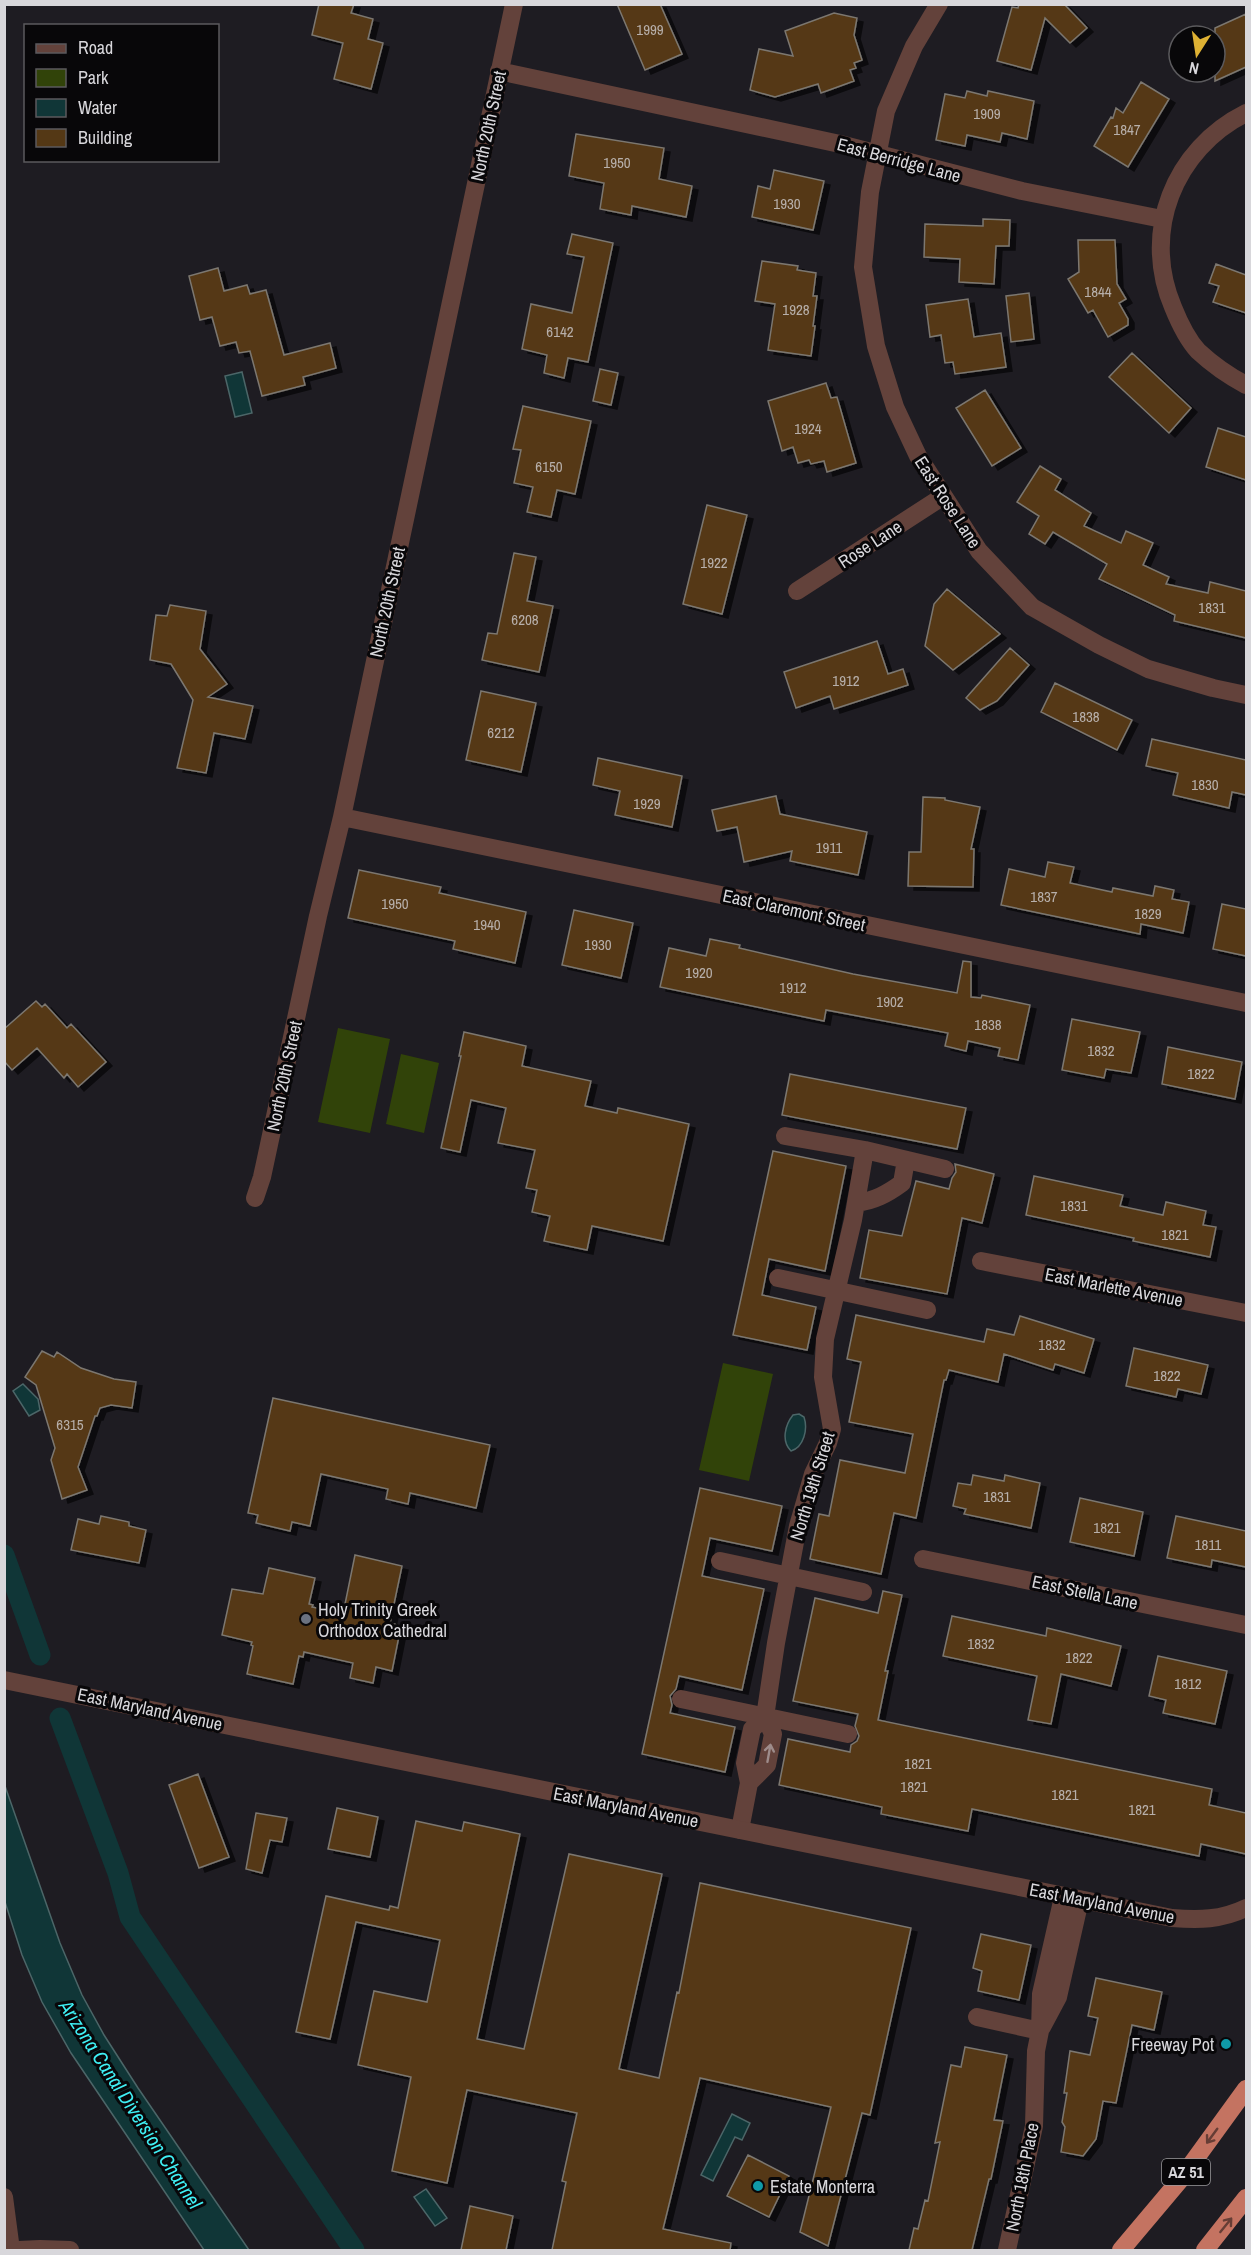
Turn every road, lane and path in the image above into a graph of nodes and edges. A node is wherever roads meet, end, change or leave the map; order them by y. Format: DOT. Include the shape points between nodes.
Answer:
graph roads {
  1 [pos="514,4"];
  2 [pos="939,4"];
  3 [pos="499,71"];
  4 [pos="1246,113"];
  5 [pos="878,153"];
  6 [pos="1162,219"];
  7 [pos="1246,385"];
  8 [pos="942,497"];
  9 [pos="797,591"];
  10 [pos="1246,695"];
  11 [pos="342,817"];
  12 [pos="1246,1003"];
  13 [pos="785,1136"];
  14 [pos="865,1150"];
  15 [pos="906,1160"];
  16 [pos="945,1169"];
  17 [pos="255,1198"];
  18 [pos="856,1203"];
  19 [pos="981,1261"];
  20 [pos="778,1278"];
  21 [pos="836,1291"];
  22 [pos="927,1310"];
  23 [pos="1246,1313"];
  24 [pos="922,1559"];
  25 [pos="720,1561"];
  26 [pos="788,1577"];
  27 [pos="863,1592"];
  28 [pos="1246,1625"];
  29 [pos="13,1681"];
  30 [pos="681,1699"];
  31 [pos="765,1717"];
  32 [pos="848,1734"];
  33 [pos="740,1830"];
  34 [pos="1072,1898"];
  35 [pos="1246,1908"];
  36 [pos="977,2017"];
  37 [pos="1040,2031"];
  38 [pos="1246,2089"];
  39 [pos="4,2197"];
  40 [pos="1246,2198"];
  41 [pos="10,2250"];
  42 [pos="19,2250"];
  43 [pos="70,2250"];
  44 [pos="1007,2250"];
  45 [pos="1121,2250"];
  46 [pos="1205,2250"];
  1 -- 3 [label="street, North 20th Street"];
  2 -- 5 [label="street, East Rose Lane" via="914,46 886,111"];
  3 -- 5 [label="street, East Berridge Lane"];
  3 -- 11 [label="street, North 20th Street"];
  4 -- 6 [label="street" via="1228,122 1202,145 1169,195"];
  5 -- 6 [label="street, East Berridge Lane" via="1022,191"];
  5 -- 8 [label="street, East Rose Lane" via="863,267 876,346 895,407"];
  6 -- 7 [label="street" via="1163,271 1180,323 1197,349 1224,373"];
  8 -- 9 [label="street, Rose Lane"];
  8 -- 10 [label="street, East Rose Lane" via="979,551 1032,607 1148,669"];
  11 -- 12 [label="street, East Claremont Street"];
  11 -- 17 [label="street, North 20th Street"];
  13 -- 14 [label="street"];
  14 -- 15 [label="street"];
  14 -- 18 [label="street, North 19th Street"];
  15 -- 16 [label="street"];
  15 -- 18 [label="street" via="902,1184 886,1195"];
  18 -- 21 [label="street, North 19th Street"];
  19 -- 23 [label="street, East Marlette Avenue"];
  20 -- 21 [label="street"];
  21 -- 22 [label="street"];
  21 -- 26 [label="street, North 19th Street" via="825,1339 822,1377 832,1429 813,1474"];
  24 -- 28 [label="street, East Stella Lane"];
  25 -- 26 [label="street"];
  26 -- 27 [label="street"];
  26 -- 31 [label="street, North 19th Street"];
  29 -- 33 [label="street, East Maryland Avenue"];
  30 -- 31 [label="street"];
  31 -- 32 [label="street"];
  31 -- 33 [label="street, North 19th Street" via="752,1729 745,1763 749,1783"];
  33 -- 34 [label="street, East Maryland Avenue"];
  34 -- 35 [label="street, East Maryland Avenue" via="1192,1920 1212,1920"];
  34 -- 37 [label="street, North 18th Place"];
  36 -- 37 [label="street"];
  37 -- 44 [label="street, North 18th Place" via="1034,2126"];
  38 -- 45 [label="highway, AZ 51, one-way" via="1180,2180"];
  39 -- 41 [label="street"];
  46 -- 40 [label="highway, one-way"];
  42 -- 43 [label="street"];
}
